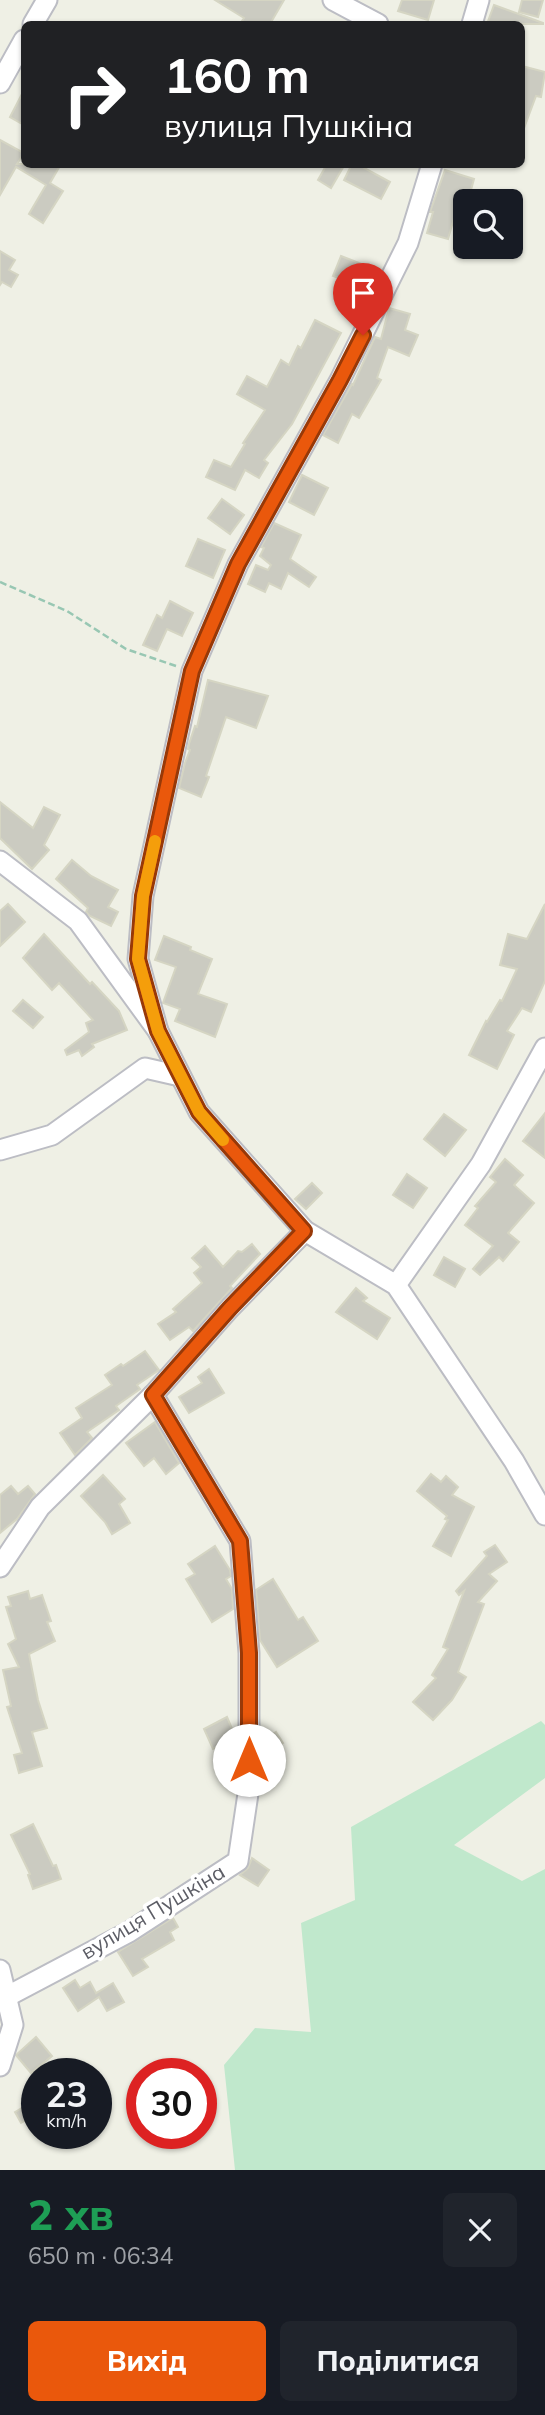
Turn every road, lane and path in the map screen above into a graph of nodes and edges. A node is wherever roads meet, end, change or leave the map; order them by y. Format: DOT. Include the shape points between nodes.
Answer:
graph roads {
  1 [pos="47,0"];
  2 [pos="333,0"];
  3 [pos="479,0"];
  4 [pos="35,21"];
  5 [pos="372,21"];
  6 [pos="473,21"];
  7 [pos="21,45"];
  8 [pos="0,83"];
  9 [pos="431,168"];
  10 [pos="0,582"];
  11 [pos="192,671"];
  12 [pos="0,861"];
  13 [pos="158,1031"];
  14 [pos="545,1048"];
  15 [pos="180,1076"];
  16 [pos="0,1150"];
  17 [pos="304,1231"];
  18 [pos="396,1285"];
  19 [pos="153,1395"];
  20 [pos="545,1515"];
  21 [pos="0,1567"];
  22 [pos="0,1970"];
  23 [pos="6,1997"];
  24 [pos="0,2066"];
  1 -- 4 [label="street"];
  2 -- 5 [label="street"];
  3 -- 6 [label="street"];
  7 -- 8 [label="street"];
  9 -- 11 [label="street" via="408,243 340,380 238,564"];
  10 -- 11 [label="path" via="67,611 126,649"];
  11 -- 13 [label="street" via="143,896 138,959"];
  12 -- 13 [label="street" via="78,922"];
  13 -- 15 [label="street"];
  14 -- 18 [label="street" via="481,1164"];
  15 -- 16 [label="street" via="145,1068 52,1135"];
  15 -- 17 [label="street" via="199,1112"];
  17 -- 18 [label="street"];
  17 -- 19 [label="street"];
  18 -- 20 [label="street"];
  19 -- 21 [label="street" via="40,1507"];
  19 -- 23 [label="street, вулиця Пушкіна" via="240,1541 249,1653 249,1787 238,1861 129,1932"];
  22 -- 23 [label="street"];
  23 -- 24 [label="street" via="13,2025"];
}
